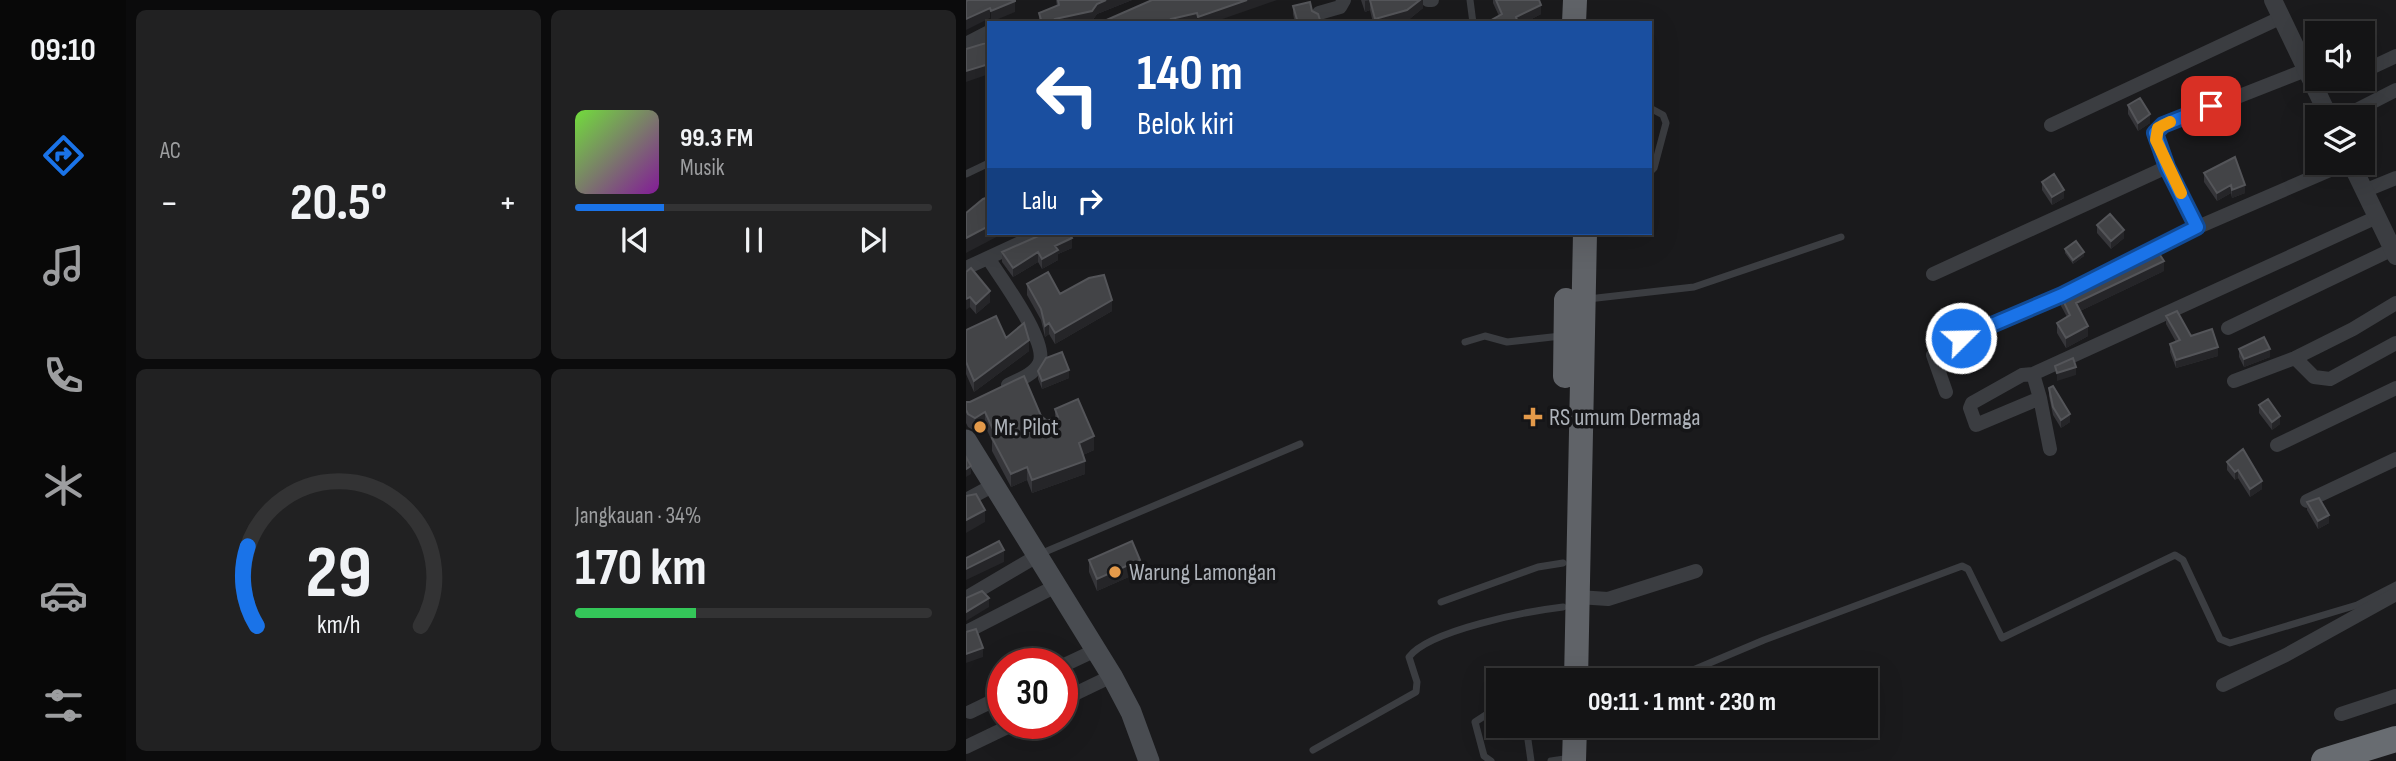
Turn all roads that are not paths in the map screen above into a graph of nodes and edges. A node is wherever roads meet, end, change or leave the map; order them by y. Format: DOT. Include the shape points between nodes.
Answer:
graph roads {
  1 [pos="1344,0"];
  2 [pos="1470,0"];
  3 [pos="1575,0"];
  4 [pos="1591,0"];
  5 [pos="2273,0"];
  6 [pos="1319,13"];
  7 [pos="2280,18"];
  8 [pos="1474,21"];
  9 [pos="1574,21"];
  10 [pos="1591,21"];
  11 [pos="987,33"];
  12 [pos="966,44"];
  13 [pos="2396,56"];
  14 [pos="2375,66"];
  15 [pos="2305,68"];
  16 [pos="2305,70"];
  17 [pos="2396,90"];
  18 [pos="2367,105"];
  19 [pos="1652,109"];
  20 [pos="2051,125"];
  21 [pos="987,164"];
  22 [pos="2167,167"];
  23 [pos="1652,170"];
  24 [pos="966,174"];
  25 [pos="2318,175"];
  26 [pos="2357,175"];
  27 [pos="2396,178"];
  28 [pos="2364,191"];
  29 [pos="2377,218"];
  30 [pos="2197,227"];
  31 [pos="1038,235"];
  32 [pos="1569,235"];
  33 [pos="1585,235"];
  34 [pos="1841,237"];
  35 [pos="2395,253"];
  36 [pos="988,258"];
  37 [pos="966,268"];
  38 [pos="1933,274"];
  39 [pos="1583,299"];
  40 [pos="2396,303"];
  41 [pos="2228,328"];
  42 [pos="1566,335"];
  43 [pos="1465,342"];
  44 [pos="2396,343"];
  45 [pos="2295,358"];
  46 [pos="2034,374"];
  47 [pos="2234,381"];
  48 [pos="2396,388"];
  49 [pos="999,390"];
  50 [pos="1946,392"];
  51 [pos="2040,398"];
  52 [pos="966,440"];
  53 [pos="1300,444"];
  54 [pos="2277,445"];
  55 [pos="2050,449"];
  56 [pos="2396,459"];
  57 [pos="992,486"];
  58 [pos="966,500"];
  59 [pos="2307,500"];
  60 [pos="1037,556"];
  61 [pos="1563,563"];
  62 [pos="1696,571"];
  63 [pos="1058,585"];
  64 [pos="2396,585"];
  65 [pos="2396,594"];
  66 [pos="966,598"];
  67 [pos="1571,602"];
  68 [pos="1441,603"];
  69 [pos="966,632"];
  70 [pos="1096,649"];
  71 [pos="1078,659"];
  72 [pos="1564,668"];
  73 [pos="1575,668"];
  74 [pos="1698,668"];
  75 [pos="1112,676"];
  76 [pos="2223,685"];
  77 [pos="1078,692"];
  78 [pos="2396,696"];
  79 [pos="987,704"];
  80 [pos="971,712"];
  81 [pos="2341,714"];
  82 [pos="1486,715"];
  83 [pos="987,737"];
  84 [pos="1528,738"];
  85 [pos="1571,738"];
  86 [pos="2396,739"];
  87 [pos="966,747"];
  88 [pos="1312,750"];
  89 [pos="1564,760"];
  90 [pos="1149,761"];
  91 [pos="1490,761"];
  92 [pos="1531,761"];
  93 [pos="2324,761"];
  1 -- 6 [label="street" via="1340,8"];
  2 -- 8 [label="lane"];
  3 -- 9 [label="highway"];
  4 -- 10 [label="highway"];
  5 -- 7 [label="street"];
  7 -- 15 [label="street"];
  7 -- 20 [label="street"];
  11 -- 12 [label="street"];
  13 -- 14 [label="street"];
  16 -- 22 [label="street" via="2158,128 2156,140"];
  17 -- 18 [label="street"];
  19 -- 23 [label="lane" via="1663,115 1666,123"];
  21 -- 24 [label="lane"];
  22 -- 30 [label="street"];
  22 -- 38 [label="street"];
  25 -- 30 [label="street"];
  26 -- 28 [label="street"];
  27 -- 28 [label="street"];
  28 -- 29 [label="street"];
  29 -- 35 [label="street"];
  29 -- 46 [label="street"];
  30 -- 50 [label="street" via="2062,295 1939,348 1933,355"];
  31 -- 36 [label="street"];
  32 -- 42 [label="highway"];
  33 -- 39 [label="highway"];
  34 -- 39 [label="lane" via="1694,287"];
  35 -- 41 [label="street"];
  36 -- 37 [label="street"];
  36 -- 49 [label="street" via="1040,345 1039,364 1031,373"];
  39 -- 67 [label="highway"];
  40 -- 45 [label="street"];
  42 -- 43 [label="lane" via="1507,342 1485,336"];
  42 -- 61 [label="highway"];
  44 -- 45 [label="street" via="2330,379 2314,377"];
  45 -- 47 [label="street"];
  46 -- 51 [label="street"];
  46 -- 51 [label="street" via="2022,375 1970,408 1978,426"];
  48 -- 54 [label="street"];
  51 -- 55 [label="street"];
  52 -- 57 [label="main road"];
  53 -- 60 [label="lane"];
  56 -- 59 [label="street"];
  57 -- 58 [label="street"];
  57 -- 60 [label="main road"];
  60 -- 63 [label="main road"];
  60 -- 66 [label="street"];
  61 -- 67 [label="highway"];
  61 -- 68 [label="lane" via="1538,567"];
  62 -- 67 [label="street" via="1608,599"];
  63 -- 69 [label="street"];
  63 -- 70 [label="main road"];
  64 -- 74 [label="lane" via="2357,605 2230,643 2220,639 2183,560 2175,555 2002,638 1968,569 1962,566"];
  65 -- 76 [label="street"];
  67 -- 72 [label="highway"];
  67 -- 73 [label="highway"];
  67 -- 88 [label="lane" via="1490,620 1418,647 1409,657 1416,692"];
  70 -- 71 [label="street"];
  70 -- 75 [label="main road"];
  75 -- 77 [label="street"];
  75 -- 90 [label="main road"];
  78 -- 81 [label="street"];
  79 -- 80 [label="street"];
  82 -- 91 [label="lane" via="1475,722 1484,756"];
  83 -- 87 [label="street"];
  84 -- 92 [label="lane"];
  85 -- 89 [label="highway"];
  86 -- 93 [label="highway"];
}
